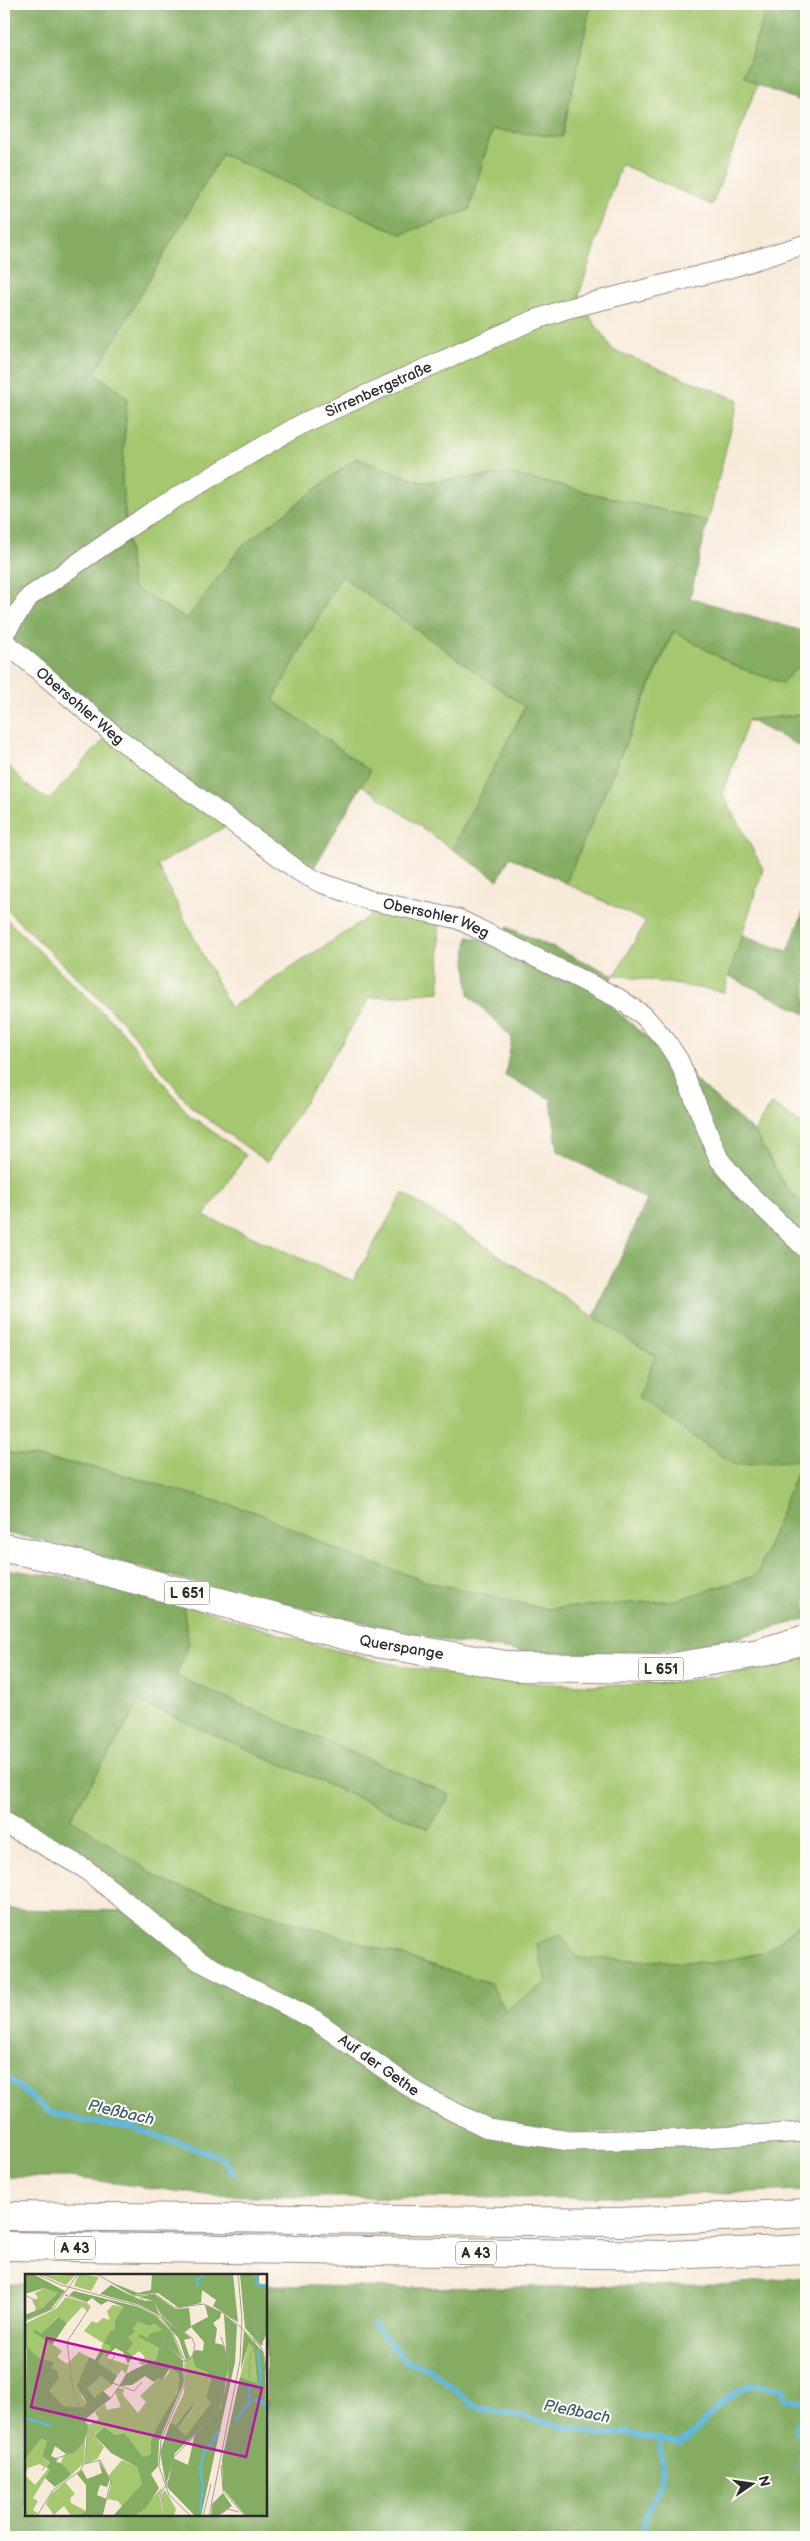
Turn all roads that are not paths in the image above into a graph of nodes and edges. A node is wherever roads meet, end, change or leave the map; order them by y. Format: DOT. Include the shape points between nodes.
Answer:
graph roads {
  1 [pos="806,244"];
  2 [pos="4,634"];
  3 [pos="4,641"];
  4 [pos="806,1249"];
  5 [pos="4,1548"];
  6 [pos="806,1639"];
  7 [pos="4,1823"];
  8 [pos="806,2132"];
  9 [pos="806,2214"];
  10 [pos="4,2216"];
  11 [pos="4,2246"];
  12 [pos="806,2248"];
  13 [pos="146,2249"];
  14 [pos="4,2261"];
  1 -- 2 [label="street, Sirrenbergstraße" via="730,268 566,308 304,423 150,513 29,597"];
  3 -- 4 [label="street, Obersohler Weg" via="119,739 300,872 369,900 458,919 618,998 644,1016 679,1060 719,1159 744,1190"];
  5 -- 6 [label="main road, Querspange / L 651" via="50,1557 370,1642 518,1668 661,1669 759,1652"];
  7 -- 8 [label="street, Auf der Gethe" via="84,1868 199,1961 315,2020 424,2097 489,2130 569,2141"];
  9 -- 10 [label="main road, A 43" via="619,2222"];
  11 -- 13 [label="main road, A 43"];
  12 -- 13 [label="main road, A 43" via="669,2255"];
  13 -- 14 [label="main road"];
}
